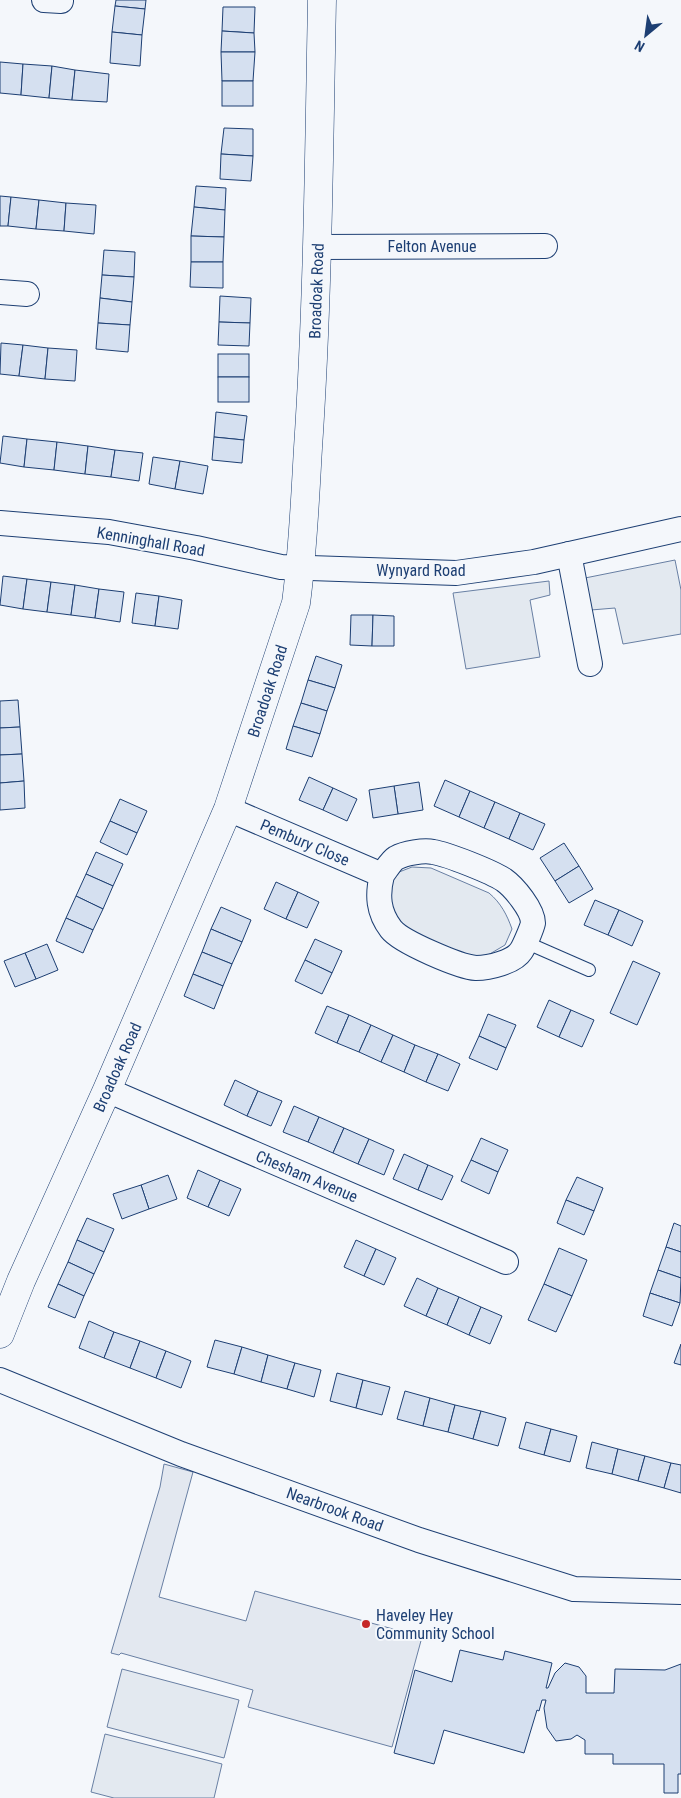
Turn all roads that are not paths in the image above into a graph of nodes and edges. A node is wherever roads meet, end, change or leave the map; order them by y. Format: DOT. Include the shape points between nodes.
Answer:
graph roads {
  1 [pos="44,0"];
  2 [pos="61,0"];
  3 [pos="322,0"];
  4 [pos="546,246"];
  5 [pos="318,247"];
  6 [pos="0,292"];
  7 [pos="27,294"];
  8 [pos="0,522"];
  9 [pos="681,529"];
  10 [pos="570,554"];
  11 [pos="300,567"];
  12 [pos="590,664"];
  13 [pos="228,809"];
  14 [pos="382,875"];
  15 [pos="525,942"];
  16 [pos="590,970"];
  17 [pos="107,1090"];
  18 [pos="506,1262"];
  19 [pos="0,1334"];
  20 [pos="0,1380"];
  21 [pos="681,1592"];
  1 -- 2 [label="street"];
  3 -- 5 [label="street, Broadoak Road"];
  4 -- 5 [label="street, Felton Avenue"];
  5 -- 11 [label="street, Broadoak Road"];
  6 -- 7 [label="street"];
  8 -- 11 [label="street, Kenninghall Road" via="109,532 281,567"];
  9 -- 10 [label="street, Wynyard Road"];
  10 -- 11 [label="street, Wynyard Road" via="456,572"];
  10 -- 12 [label="street"];
  11 -- 13 [label="street, Broadoak Road" via="296,603"];
  13 -- 14 [label="street, Pembury Close"];
  13 -- 17 [label="street, Broadoak Road"];
  14 -- 15 [label="street" via="396,858 432,851 503,880 517,892 530,912 533,924"];
  14 -- 15 [label="street" via="378,890 379,906 391,929 403,940 477,968 509,961 521,952"];
  15 -- 16 [label="lane"];
  17 -- 18 [label="street, Chesham Avenue"];
  17 -- 19 [label="street, Broadoak Road"];
  20 -- 21 [label="street, Nearbrook Road" via="190,1457 419,1540 574,1589"];
}
